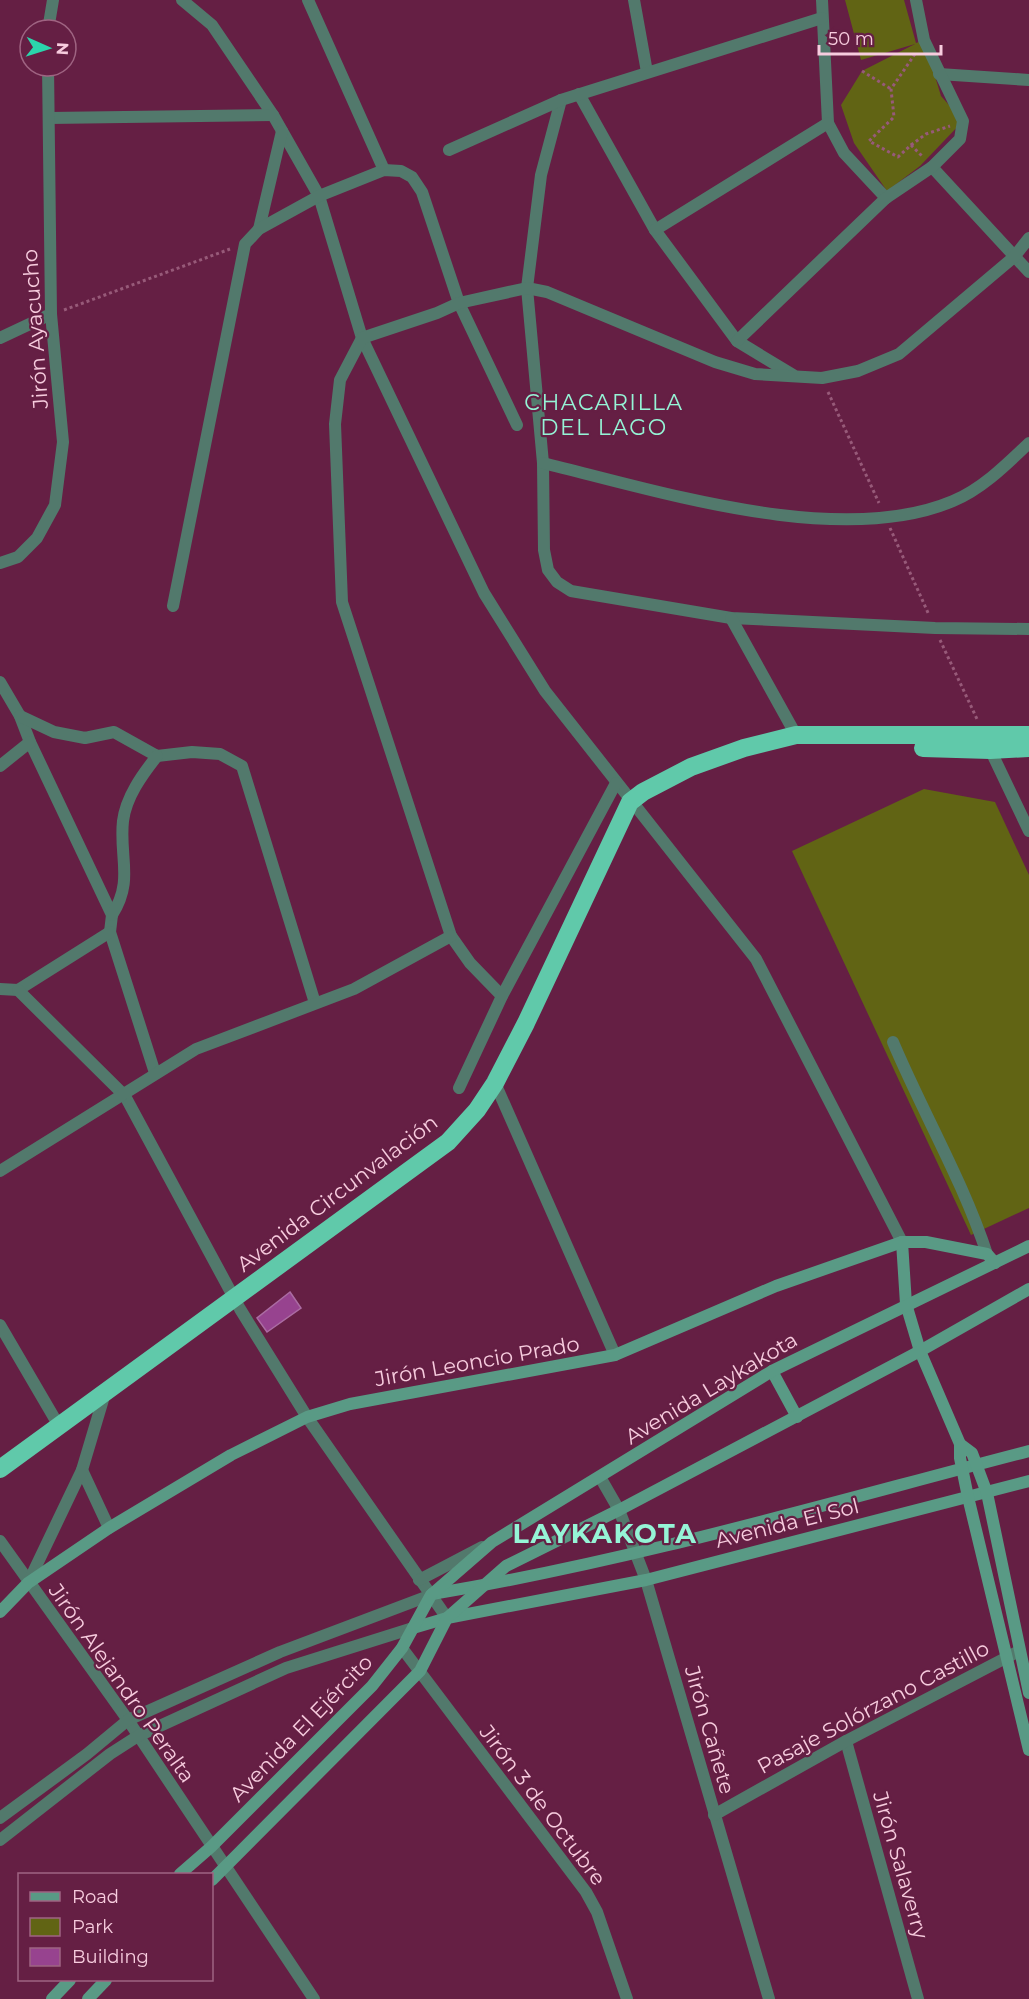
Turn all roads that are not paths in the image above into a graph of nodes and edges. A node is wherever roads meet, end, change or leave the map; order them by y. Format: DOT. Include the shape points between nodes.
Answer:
graph roads {
  1 [pos="53,0"];
  2 [pos="182,0"];
  3 [pos="308,0"];
  4 [pos="634,0"];
  5 [pos="822,0"];
  6 [pos="916,0"];
  7 [pos="50,18"];
  8 [pos="822,18"];
  9 [pos="647,72"];
  10 [pos="939,74"];
  11 [pos="48,78"];
  12 [pos="1029,80"];
  13 [pos="579,94"];
  14 [pos="561,100"];
  15 [pos="273,116"];
  16 [pos="49,118"];
  17 [pos="828,123"];
  18 [pos="282,131"];
  19 [pos="449,150"];
  20 [pos="932,167"];
  21 [pos="384,170"];
  22 [pos="320,196"];
  23 [pos="886,198"];
  24 [pos="259,229"];
  25 [pos="655,230"];
  26 [pos="1029,238"];
  27 [pos="1014,257"];
  28 [pos="1029,272"];
  29 [pos="527,288"];
  30 [pos="459,303"];
  31 [pos="51,314"];
  32 [pos="0,338"];
  33 [pos="362,338"];
  34 [pos="738,341"];
  35 [pos="796,377"];
  36 [pos="517,425"];
  37 [pos="1029,443"];
  38 [pos="543,463"];
  39 [pos="0,563"];
  40 [pos="173,606"];
  41 [pos="730,618"];
  42 [pos="1029,629"];
  43 [pos="0,682"];
  44 [pos="20,716"];
  45 [pos="796,735"];
  46 [pos="1029,735"];
  47 [pos="30,742"];
  48 [pos="987,743"];
  49 [pos="1029,748"];
  50 [pos="157,756"];
  51 [pos="0,766"];
  52 [pos="616,783"];
  53 [pos="630,802"];
  54 [pos="1029,831"];
  55 [pos="112,915"];
  56 [pos="110,932"];
  57 [pos="451,936"];
  58 [pos="0,989"];
  59 [pos="18,990"];
  60 [pos="502,996"];
  61 [pos="315,1003"];
  62 [pos="893,1042"];
  63 [pos="155,1073"];
  64 [pos="495,1083"];
  65 [pos="459,1088"];
  66 [pos="124,1096"];
  67 [pos="0,1171"];
  68 [pos="902,1242"];
  69 [pos="1029,1246"];
  70 [pos="991,1258"];
  71 [pos="1029,1289"];
  72 [pos="234,1298"];
  73 [pos="906,1304"];
  74 [pos="0,1325"];
  75 [pos="920,1351"];
  76 [pos="615,1355"];
  77 [pos="772,1371"];
  78 [pos="105,1393"];
  79 [pos="796,1417"];
  80 [pos="307,1418"];
  81 [pos="59,1426"];
  82 [pos="960,1444"];
  83 [pos="1029,1451"];
  84 [pos="979,1464"];
  85 [pos="962,1468"];
  86 [pos="0,1469"];
  87 [pos="82,1470"];
  88 [pos="600,1477"];
  89 [pos="1029,1481"];
  90 [pos="987,1493"];
  91 [pos="968,1497"];
  92 [pos="619,1510"];
  93 [pos="110,1528"];
  94 [pos="0,1541"];
  95 [pos="492,1542"];
  96 [pos="635,1552"];
  97 [pos="419,1580"];
  98 [pos="646,1580"];
  99 [pos="28,1583"];
  100 [pos="483,1586"];
  101 [pos="431,1594"];
  102 [pos="0,1612"];
  103 [pos="447,1618"];
  104 [pos="413,1628"];
  105 [pos="402,1648"];
  106 [pos="280,1652"];
  107 [pos="1013,1654"];
  108 [pos="286,1668"];
  109 [pos="420,1671"];
  110 [pos="1029,1694"];
  111 [pos="128,1720"];
  112 [pos="138,1736"];
  113 [pos="846,1741"];
  114 [pos="1029,1750"];
  115 [pos="714,1815"];
  116 [pos="0,1818"];
  117 [pos="0,1839"];
  118 [pos="211,1847"];
  119 [pos="225,1867"];
  120 [pos="182,1873"];
  121 [pos="213,1879"];
  122 [pos="69,1981"];
  123 [pos="105,1981"];
  124 [pos="52,1999"];
  125 [pos="88,1999"];
  126 [pos="314,1999"];
  127 [pos="627,1999"];
  128 [pos="769,1999"];
  129 [pos="918,1999"];
  1 -- 7 [label="street"];
  2 -- 15 [label="street" via="212,25"];
  3 -- 21 [label="street"];
  4 -- 9 [label="street"];
  5 -- 8 [label="street"];
  6 -- 10 [label="street" via="924,40"];
  8 -- 9 [label="street"];
  8 -- 17 [label="street"];
  9 -- 13 [label="street"];
  10 -- 12 [label="street"];
  10 -- 20 [label="street" via="963,121 960,139"];
  11 -- 16 [label="street, Jirón Ayacucho"];
  13 -- 14 [label="street"];
  13 -- 25 [label="street"];
  14 -- 19 [label="street"];
  14 -- 29 [label="street" via="541,175"];
  15 -- 16 [label="street"];
  15 -- 18 [label="street"];
  16 -- 31 [label="street, Jirón Ayacucho"];
  17 -- 23 [label="street" via="844,153"];
  17 -- 25 [label="street"];
  18 -- 22 [label="street"];
  18 -- 24 [label="street"];
  20 -- 23 [label="street"];
  20 -- 27 [label="street"];
  21 -- 22 [label="street"];
  21 -- 30 [label="street" via="407,174 422,192"];
  22 -- 24 [label="street"];
  22 -- 33 [label="street"];
  23 -- 34 [label="street"];
  24 -- 40 [label="street" via="245,244"];
  25 -- 34 [label="street"];
  26 -- 27 [label="street"];
  27 -- 28 [label="street"];
  27 -- 35 [label="street" via="900,354 858,371 822,378"];
  29 -- 30 [label="street"];
  29 -- 35 [label="street" via="547,292 715,362 755,374"];
  29 -- 38 [label="street"];
  30 -- 33 [label="street"];
  30 -- 36 [label="street"];
  31 -- 32 [label="street"];
  31 -- 39 [label="street, Jirón Ayacucho" via="63,442 55,505 37,538 18,557"];
  33 -- 52 [label="street" via="484,593 545,691"];
  33 -- 57 [label="street" via="340,380 335,424 342,602"];
  34 -- 35 [label="street"];
  37 -- 38 [label="street" via="956,500 886,519 751,512"];
  38 -- 41 [label="street" via="544,550 548,570 557,582 571,591"];
  41 -- 42 [label="street"];
  41 -- 45 [label="street"];
  43 -- 44 [label="street"];
  44 -- 47 [label="street"];
  44 -- 50 [label="street" via="54,732 85,738 114,732"];
  45 -- 48 [label="highway" via="856,746"];
  45 -- 53 [label="highway" via="691,767"];
  46 -- 48 [label="highway"];
  47 -- 51 [label="street"];
  47 -- 55 [label="street"];
  48 -- 49 [label="highway"];
  48 -- 54 [label="street"];
  50 -- 55 [label="street" via="142,774 123,820 126,879"];
  50 -- 61 [label="street" via="220,753 242,766"];
  52 -- 53 [label="street"];
  52 -- 60 [label="street"];
  53 -- 64 [label="highway, Avenida Circunvalación"];
  53 -- 68 [label="street" via="756,959"];
  55 -- 56 [label="street"];
  56 -- 59 [label="street"];
  56 -- 63 [label="street"];
  57 -- 60 [label="street" via="470,963"];
  57 -- 61 [label="street" via="354,989"];
  58 -- 59 [label="street"];
  59 -- 66 [label="street"];
  60 -- 65 [label="street"];
  61 -- 63 [label="street" via="196,1049"];
  62 -- 70 [label="street"];
  63 -- 66 [label="street"];
  64 -- 72 [label="highway, Avenida Circunvalación" via="448,1142"];
  64 -- 76 [label="street"];
  66 -- 67 [label="street"];
  66 -- 72 [label="street"];
  68 -- 70 [label="street, Jirón Leoncio Prado" via="926,1242"];
  68 -- 73 [label="street"];
  68 -- 76 [label="street, Jirón Leoncio Prado" via="776,1286"];
  69 -- 70 [label="street, Avenida Laykakota"];
  70 -- 73 [label="street, Avenida Laykakota"];
  71 -- 75 [label="street"];
  72 -- 78 [label="highway, Avenida Circunvalación"];
  72 -- 80 [label="street"];
  73 -- 75 [label="street"];
  73 -- 77 [label="street, Avenida Laykakota"];
  74 -- 81 [label="street"];
  75 -- 79 [label="street"];
  75 -- 82 [label="street"];
  76 -- 80 [label="street, Jirón Leoncio Prado" via="350,1404"];
  77 -- 79 [label="street"];
  77 -- 88 [label="street, Avenida Laykakota"];
  78 -- 81 [label="highway, Avenida Circunvalación"];
  78 -- 87 [label="street"];
  79 -- 92 [label="street"];
  80 -- 93 [label="street, Jirón Leoncio Prado" via="231,1455"];
  80 -- 97 [label="street"];
  81 -- 86 [label="highway, Avenida Circunvalación"];
  82 -- 84 [label="street"];
  82 -- 85 [label="street"];
  83 -- 84 [label="street, Avenida El Sol"];
  84 -- 85 [label="street, Avenida El Sol"];
  84 -- 90 [label="street"];
  85 -- 91 [label="street"];
  85 -- 96 [label="street, Avenida El Sol"];
  87 -- 93 [label="street"];
  87 -- 99 [label="street"];
  88 -- 92 [label="street, Jirón Cañete"];
  88 -- 95 [label="street, Avenida Laykakota"];
  89 -- 90 [label="street, Avenida El Sol"];
  90 -- 91 [label="street, Avenida El Sol"];
  90 -- 107 [label="street"];
  91 -- 98 [label="street, Avenida El Sol"];
  91 -- 107 [label="street"];
  92 -- 96 [label="street, Jirón Cañete"];
  92 -- 100 [label="street" via="506,1566"];
  93 -- 99 [label="street, Jirón Leoncio Prado"];
  94 -- 99 [label="street, Jirón Alejandro Peralta"];
  95 -- 97 [label="street"];
  95 -- 101 [label="street, Avenida Laykakota"];
  96 -- 98 [label="street, Jirón Cañete"];
  96 -- 100 [label="street, Avenida El Sol"];
  97 -- 101 [label="street"];
  98 -- 103 [label="street, Avenida El Sol"];
  98 -- 115 [label="street, Jirón Cañete"];
  99 -- 102 [label="street, Jirón Leoncio Prado"];
  99 -- 111 [label="street, Jirón Alejandro Peralta"];
  100 -- 101 [label="street, Avenida El Sol"];
  100 -- 103 [label="street"];
  101 -- 103 [label="street"];
  101 -- 104 [label="street, Avenida El Ejército"];
  101 -- 106 [label="street"];
  103 -- 104 [label="street, Avenida El Sol"];
  103 -- 109 [label="street, Avenida El Ejército"];
  104 -- 105 [label="street, Avenida El Ejército"];
  104 -- 108 [label="street"];
  105 -- 109 [label="street, Jirón 3 de Octubre"];
  105 -- 118 [label="street, Avenida El Ejército" via="372,1686"];
  106 -- 108 [label="street"];
  106 -- 111 [label="street"];
  107 -- 110 [label="street"];
  107 -- 113 [label="street, Pasaje Solórzano Castillo"];
  107 -- 114 [label="street"];
  108 -- 112 [label="street"];
  109 -- 119 [label="street, Avenida El Ejército"];
  109 -- 127 [label="street, Jirón 3 de Octubre" via="586,1892 597,1912"];
  111 -- 112 [label="street, Jirón Alejandro Peralta"];
  111 -- 116 [label="street"];
  112 -- 117 [label="street"];
  112 -- 118 [label="street, Jirón Alejandro Peralta"];
  113 -- 115 [label="street, Pasaje Solórzano Castillo"];
  113 -- 129 [label="street, Jirón Salaverry"];
  115 -- 128 [label="street, Jirón Cañete"];
  118 -- 119 [label="street, Jirón Alejandro Peralta"];
  118 -- 120 [label="street, Avenida El Ejército"];
  119 -- 121 [label="street, Avenida El Ejército"];
  119 -- 126 [label="street, Jirón Alejandro Peralta"];
  122 -- 124 [label="street"];
  123 -- 125 [label="street"];
}
